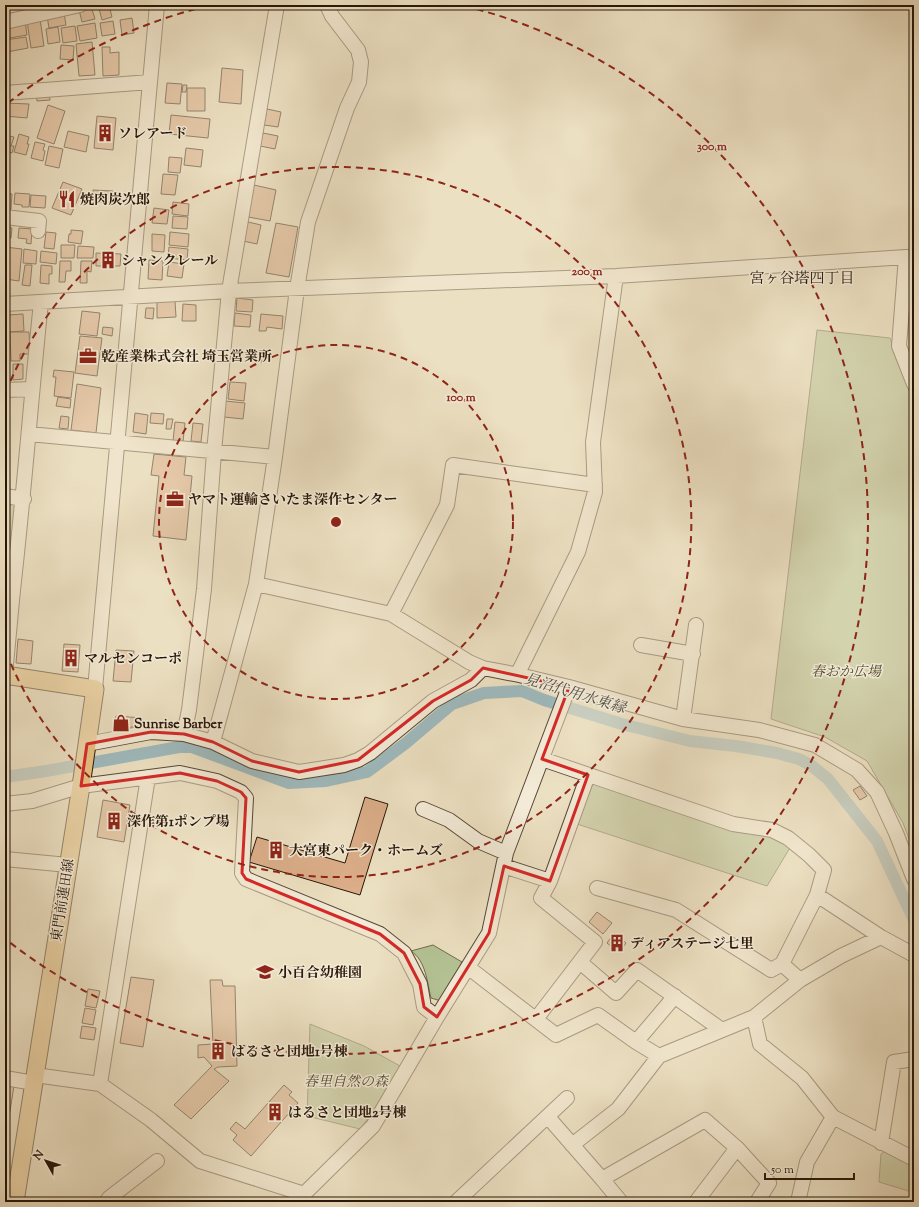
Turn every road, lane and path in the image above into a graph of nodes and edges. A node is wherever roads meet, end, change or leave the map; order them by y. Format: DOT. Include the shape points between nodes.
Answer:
graph roads {
  1 [pos="80,5"];
  2 [pos="157,5"];
  3 [pos="277,5"];
  4 [pos="327,5"];
  5 [pos="5,22"];
  6 [pos="150,82"];
  7 [pos="5,93"];
  8 [pos="5,217"];
  9 [pos="38,231"];
  10 [pos="910,258"];
  11 [pos="616,276"];
  12 [pos="298,289"];
  13 [pos="229,291"];
  14 [pos="130,298"];
  15 [pos="41,302"];
  16 [pos="5,304"];
  17 [pos="914,384"];
  18 [pos="32,389"];
  19 [pos="5,390"];
  20 [pos="29,434"];
  21 [pos="118,443"];
  22 [pos="214,452"];
  23 [pos="275,457"];
  24 [pos="595,485"];
  25 [pos="5,496"];
  26 [pos="24,498"];
  27 [pos="256,584"];
  28 [pos="9,589"];
  29 [pos="391,614"];
  30 [pos="696,625"];
  31 [pos="641,645"];
  32 [pos="693,654"];
  33 [pos="483,668"];
  34 [pos="5,675"];
  35 [pos="519,675"];
  36 [pos="95,689"];
  37 [pos="568,691"];
  38 [pos="683,718"];
  39 [pos="184,734"];
  40 [pos="213,742"];
  41 [pos="86,747"];
  42 [pos="542,759"];
  43 [pos="588,775"];
  44 [pos="148,777"];
  45 [pos="82,779"];
  46 [pos="5,804"];
  47 [pos="423,809"];
  48 [pos="5,859"];
  49 [pos="505,859"];
  50 [pos="68,864"];
  51 [pos="914,879"];
  52 [pos="550,881"];
  53 [pos="597,888"];
  54 [pos="817,895"];
  55 [pos="882,937"];
  56 [pos="914,955"];
  57 [pos="580,962"];
  58 [pos="782,964"];
  59 [pos="469,968"];
  60 [pos="800,980"];
  61 [pos="675,996"];
  62 [pos="437,1017"];
  63 [pos="754,1017"];
  64 [pos="536,1019"];
  65 [pos="722,1030"];
  66 [pos="636,1042"];
  67 [pos="659,1056"];
  68 [pos="914,1059"];
  69 [pos="5,1078"];
  70 [pos="34,1079"];
  71 [pos="100,1084"];
  72 [pos="567,1098"];
  73 [pos="548,1117"];
  74 [pos="833,1117"];
  75 [pos="881,1143"];
  76 [pos="572,1145"];
  77 [pos="737,1148"];
  78 [pos="914,1160"];
  79 [pos="157,1161"];
  80 [pos="602,1179"];
  81 [pos="302,1198"];
  82 [pos="15,1202"];
  83 [pos="107,1202"];
  84 [pos="456,1202"];
  85 [pos="621,1202"];
  86 [pos="696,1202"];
  87 [pos="757,1202"];
  88 [pos="798,1202"];
  1 -- 5 [label="street"];
  2 -- 6 [label="street"];
  3 -- 13 [label="street"];
  4 -- 12 [label="street" via="332,16 358,50 361,62 359,82 347,108 308,222"];
  6 -- 7 [label="street"];
  6 -- 14 [label="street"];
  8 -- 9 [label="street" via="39,221"];
  10 -- 11 [label="street"];
  10 -- 17 [label="street" via="899,346"];
  11 -- 12 [label="street"];
  11 -- 24 [label="street" via="593,442"];
  12 -- 13 [label="street"];
  12 -- 23 [label="street"];
  13 -- 14 [label="street"];
  13 -- 22 [label="street"];
  14 -- 15 [label="street"];
  14 -- 21 [label="street"];
  15 -- 16 [label="street"];
  15 -- 18 [label="street"];
  18 -- 19 [label="street"];
  18 -- 20 [label="street"];
  20 -- 21 [label="street"];
  20 -- 26 [label="street"];
  21 -- 22 [label="street"];
  21 -- 36 [label="street"];
  22 -- 23 [label="street"];
  22 -- 39 [label="street" via="204,589"];
  23 -- 27 [label="street"];
  24 -- 29 [label="street" via="453,465 447,506"];
  24 -- 35 [label="street" via="578,552"];
  25 -- 26 [label="street"];
  26 -- 28 [label="street"];
  27 -- 29 [label="street"];
  27 -- 40 [label="street"];
  28 -- 34 [label="street"];
  29 -- 33 [label="street"];
  30 -- 32 [label="street"];
  31 -- 32 [label="street"];
  32 -- 38 [label="street"];
  33 -- 35 [label="street"];
  33 -- 40 [label="street" via="471,680 433,701 370,753 344,764 299,772 252,761"];
  34 -- 36 [label="main road"];
  35 -- 37 [label="street"];
  36 -- 41 [label="main road, 東門前蓮田線"];
  37 -- 38 [label="street"];
  37 -- 42 [label="street"];
  38 -- 51 [label="street" via="759,730 815,745 857,770 877,792"];
  39 -- 40 [label="street"];
  39 -- 41 [label="street" via="151,732"];
  41 -- 45 [label="main road, 東門前蓮田線"];
  42 -- 43 [label="street"];
  42 -- 49 [label="street"];
  43 -- 52 [label="street"];
  43 -- 54 [label="street" via="733,824 772,830 788,838 824,870"];
  44 -- 45 [label="street"];
  44 -- 62 [label="street" via="180,773 217,781 241,792 246,798 242,873 246,880 380,934 404,953 420,984 424,1007"];
  44 -- 71 [label="street"];
  45 -- 46 [label="street" via="32,801"];
  45 -- 50 [label="main road, 東門前蓮田線"];
  47 -- 49 [label="street" via="449,820"];
  48 -- 50 [label="street"];
  49 -- 52 [label="street"];
  49 -- 59 [label="street" via="489,933"];
  50 -- 70 [label="main road, 東門前蓮田線"];
  52 -- 57 [label="street" via="541,898 595,942"];
  53 -- 58 [label="street" via="676,910 771,970"];
  54 -- 55 [label="street"];
  54 -- 58 [label="street"];
  55 -- 56 [label="street"];
  55 -- 60 [label="street"];
  57 -- 61 [label="street" via="616,993 637,970"];
  57 -- 64 [label="street"];
  58 -- 60 [label="street"];
  59 -- 62 [label="street"];
  59 -- 64 [label="street"];
  60 -- 63 [label="street"];
  61 -- 65 [label="street"];
  61 -- 66 [label="street"];
  62 -- 81 [label="street" via="373,1126"];
  63 -- 65 [label="street"];
  63 -- 74 [label="street" via="760,1044 802,1078"];
  64 -- 66 [label="street" via="556,1035 598,1015"];
  65 -- 67 [label="street"];
  66 -- 67 [label="street"];
  67 -- 76 [label="street" via="618,1109"];
  68 -- 75 [label="street" via="894,1062"];
  69 -- 70 [label="street"];
  70 -- 71 [label="street"];
  70 -- 82 [label="main road, 東門前蓮田線"];
  71 -- 81 [label="street" via="151,1120 200,1162"];
  72 -- 73 [label="street"];
  73 -- 76 [label="street"];
  73 -- 84 [label="street"];
  74 -- 75 [label="street"];
  74 -- 88 [label="street" via="807,1162"];
  75 -- 78 [label="street"];
  76 -- 80 [label="street"];
  77 -- 80 [label="street" via="705,1120"];
  77 -- 86 [label="street"];
  77 -- 87 [label="street" via="769,1183"];
  79 -- 83 [label="street"];
  80 -- 85 [label="street"];
}
